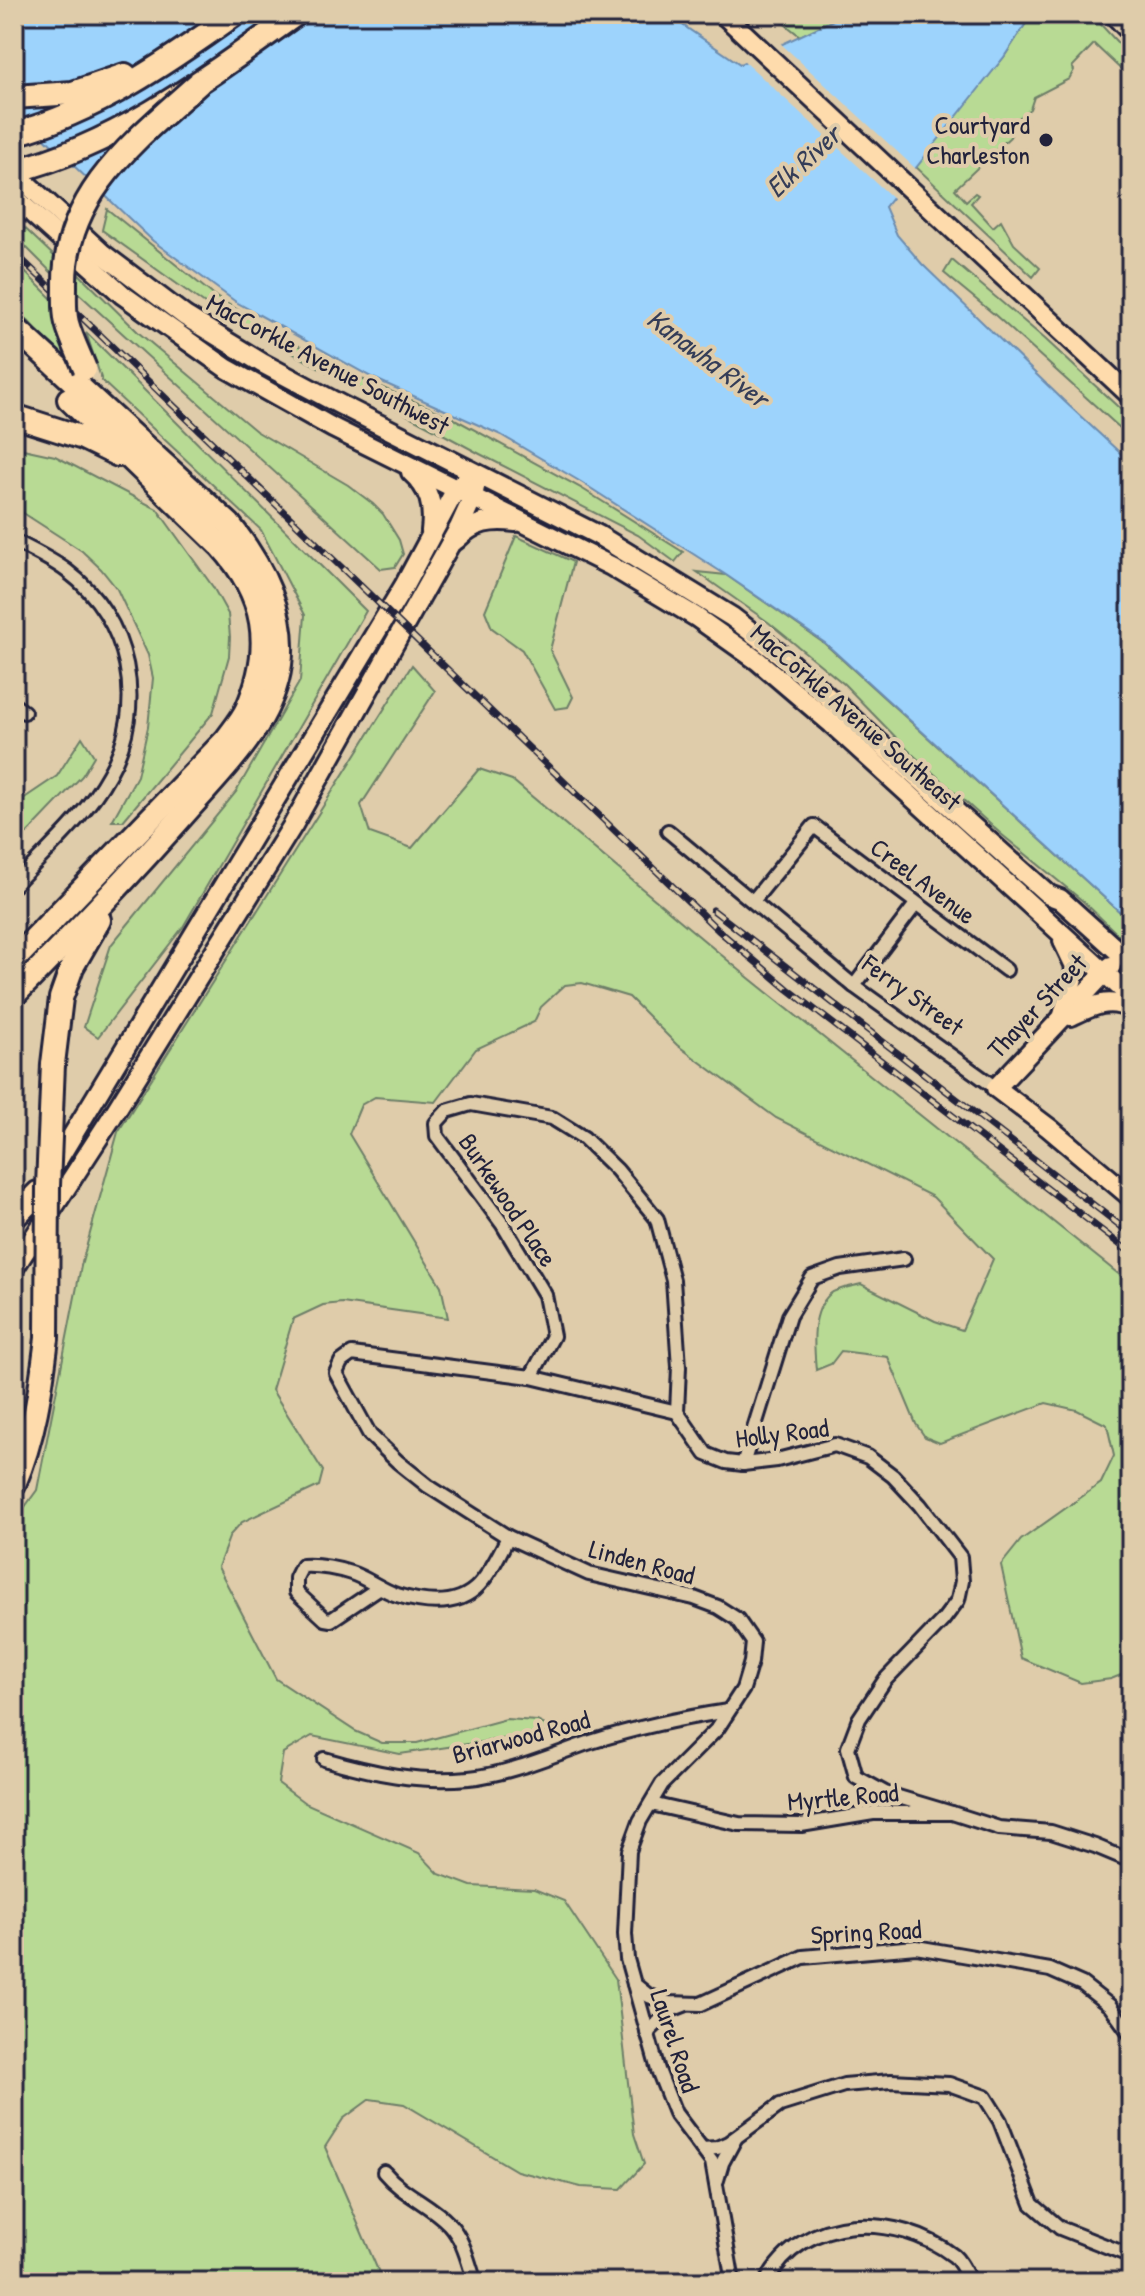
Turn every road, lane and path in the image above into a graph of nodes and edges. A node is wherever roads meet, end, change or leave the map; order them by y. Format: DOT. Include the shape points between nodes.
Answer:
graph roads {
  1 [pos="235,14"];
  2 [pos="296,14"];
  3 [pos="723,14"];
  4 [pos="1112,14"];
  5 [pos="1128,31"];
  6 [pos="185,50"];
  7 [pos="199,83"];
  8 [pos="14,97"];
  9 [pos="14,134"];
  10 [pos="14,172"];
  11 [pos="14,197"];
  12 [pos="14,327"];
  13 [pos="14,350"];
  14 [pos="1131,396"];
  15 [pos="14,416"];
  16 [pos="400,461"];
  17 [pos="153,467"];
  18 [pos="476,472"];
  19 [pos="456,489"];
  20 [pos="473,497"];
  21 [pos="528,524"];
  22 [pos="430,538"];
  23 [pos="14,541"];
  24 [pos="449,548"];
  25 [pos="668,831"];
  26 [pos="14,885"];
  27 [pos="118,888"];
  28 [pos="753,901"];
  29 [pos="916,904"];
  30 [pos="1058,931"];
  31 [pos="14,960"];
  32 [pos="1117,966"];
  33 [pos="1006,970"];
  34 [pos="1131,973"];
  35 [pos="854,986"];
  36 [pos="14,995"];
  37 [pos="1131,997"];
  38 [pos="1131,1009"];
  39 [pos="1061,1020"];
  40 [pos="996,1088"];
  41 [pos="38,1193"];
  42 [pos="1131,1197"];
  43 [pos="14,1217"];
  44 [pos="14,1230"];
  45 [pos="904,1259"];
  46 [pos="14,1268"];
  47 [pos="531,1377"];
  48 [pos="677,1412"];
  49 [pos="743,1464"];
  50 [pos="14,1484"];
  51 [pos="508,1537"];
  52 [pos="380,1587"];
  53 [pos="728,1711"];
  54 [pos="324,1759"];
  55 [pos="651,1804"];
  56 [pos="952,1813"];
  57 [pos="1131,1861"];
  58 [pos="633,1984"];
  59 [pos="684,2005"];
  60 [pos="647,2033"];
  61 [pos="1131,2035"];
  62 [pos="736,2137"];
  63 [pos="702,2149"];
  64 [pos="384,2172"];
  65 [pos="717,2180"];
  66 [pos="1131,2256"];
  67 [pos="475,2282"];
  68 [pos="733,2282"];
  69 [pos="766,2282"];
  70 [pos="970,2282"];
  1 -- 6 [label="highway"];
  2 -- 7 [label="highway"];
  3 -- 14 [label="main road"];
  4 -- 5 [label="main road"];
  6 -- 8 [label="highway" via="103,85"];
  6 -- 9 [label="highway" via="103,101"];
  7 -- 10 [label="highway, bridge" via="84,148"];
  7 -- 17 [label="highway, bridge" via="117,157 94,187 77,220 64,269 67,321 85,369"];
  10 -- 18 [label="main road, MacCorkle Avenue Southwest" via="103,254 185,316 300,384"];
  11 -- 16 [label="main road, MacCorkle Avenue Southwest" via="123,295 226,368"];
  12 -- 17 [label="highway"];
  13 -- 17 [label="highway"];
  15 -- 17 [label="highway"];
  16 -- 19 [label="main road, MacCorkle Avenue Southwest"];
  16 -- 22 [label="main road" via="430,496"];
  17 -- 27 [label="highway" via="229,524 257,561 277,609 278,678 261,719 233,758"];
  17 -- 31 [label="highway" via="248,580 262,623 256,680 247,710 226,740"];
  18 -- 19 [label="main road"];
  18 -- 20 [label="main road"];
  18 -- 32 [label="main road, MacCorkle Avenue Southeast" via="598,535 732,617 1049,895"];
  19 -- 20 [label="main road, MacCorkle Avenue Southwest"];
  19 -- 22 [label="main road"];
  20 -- 21 [label="main road, MacCorkle Avenue Southeast"];
  20 -- 24 [label="main road"];
  21 -- 24 [label="main road" via="488,520 465,531"];
  21 -- 30 [label="main road, MacCorkle Avenue Southeast" via="611,566 758,661"];
  22 -- 41 [label="main road"];
  23 -- 26 [label="street" via="68,571 99,603 123,649 131,687 127,729 109,774 77,818"];
  24 -- 46 [label="main road" via="293,825"];
  25 -- 28 [label="street, Ferry Street"];
  27 -- 36 [label="highway"];
  27 -- 50 [label="highway, bridge" via="72,967 61,998 53,1064 47,1338 38,1405"];
  28 -- 29 [label="street, Creel Avenue" via="814,826"];
  28 -- 35 [label="street, Ferry Street"];
  29 -- 33 [label="street, Creel Avenue"];
  29 -- 35 [label="street"];
  30 -- 32 [label="main road, MacCorkle Avenue Southeast"];
  30 -- 39 [label="main road" via="1075,971"];
  32 -- 34 [label="main road"];
  32 -- 37 [label="main road, MacCorkle Avenue Southeast"];
  32 -- 39 [label="main road, Thayer Street"];
  35 -- 40 [label="street, Ferry Street"];
  38 -- 39 [label="main road" via="1101,1003"];
  39 -- 40 [label="main road, Thayer Street"];
  40 -- 42 [label="main road, Ferry Street"];
  41 -- 43 [label="highway"];
  41 -- 44 [label="main road"];
  45 -- 49 [label="street" via="840,1268 812,1278 789,1316"];
  47 -- 48 [label="street"];
  47 -- 48 [label="street, Burkewood Place" via="553,1336 545,1295 503,1225 437,1136 436,1123 447,1111 471,1104 552,1118 584,1138 657,1219 673,1280 678,1328"];
  47 -- 51 [label="street, Linden Road" via="352,1354 336,1373 370,1435 398,1462"];
  48 -- 49 [label="street, Holly Road" via="706,1454"];
  49 -- 56 [label="street, Holly Road" via="835,1445 868,1457 920,1505 960,1557 958,1600 885,1680 859,1719 848,1748 856,1777 885,1793"];
  51 -- 52 [label="street" via="482,1583 460,1599 429,1601"];
  51 -- 53 [label="street, Linden Road" via="589,1574 694,1598 737,1619 753,1642 743,1689"];
  52 -- 52 [label="street" via="350,1572 316,1565 302,1566 295,1584 296,1592 331,1620"];
  53 -- 54 [label="street, Briarwood Road" via="661,1721 471,1778 373,1773"];
  53 -- 55 [label="street, Linden Road" via="703,1745 662,1784"];
  55 -- 56 [label="street, Myrtle Road" via="739,1824 801,1825 873,1813"];
  55 -- 58 [label="street, Laurel Road" via="629,1851 625,1934"];
  56 -- 57 [label="street, Myrtle Road" via="999,1828 1051,1832"];
  58 -- 59 [label="street" via="649,1996"];
  58 -- 60 [label="street, Laurel Road"];
  59 -- 60 [label="street, Spring Road"];
  59 -- 61 [label="street, Spring Road" via="701,2004 803,1957 916,1947 1050,1970 1082,1984 1110,2006"];
  60 -- 63 [label="street, Laurel Road" via="675,2113"];
  62 -- 63 [label="street"];
  62 -- 65 [label="street"];
  62 -- 66 [label="street" via="780,2105 844,2085 949,2084 985,2097 1000,2121 1032,2204 1060,2228"];
  63 -- 65 [label="street, Laurel Road"];
  64 -- 67 [label="street" via="449,2224 463,2244"];
  65 -- 68 [label="street, Laurel Road"];
  69 -- 70 [label="street" via="793,2250 824,2233 870,2224 908,2230 956,2258"];
}
